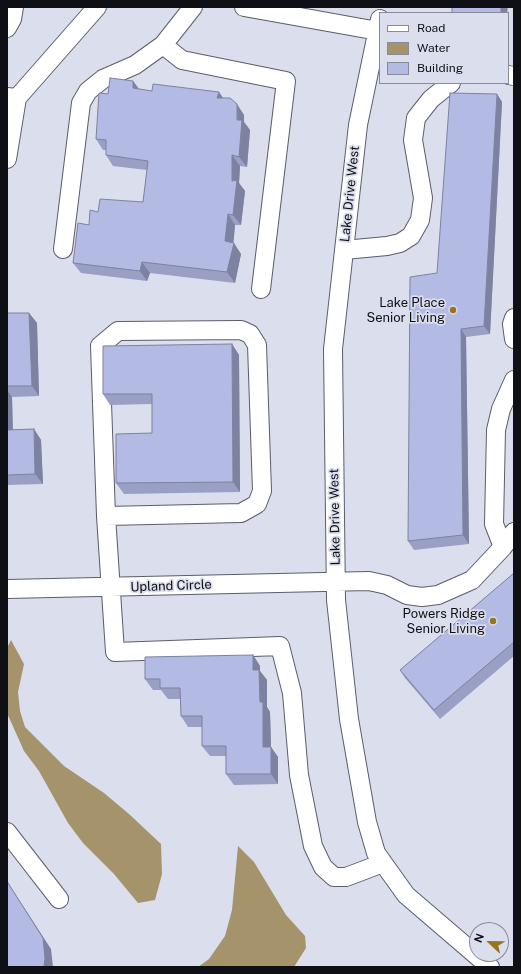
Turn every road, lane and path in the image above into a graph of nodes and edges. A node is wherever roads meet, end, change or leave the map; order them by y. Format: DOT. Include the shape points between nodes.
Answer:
graph roads {
  1 [pos="14,7"];
  2 [pos="97,7"];
  3 [pos="193,7"];
  4 [pos="244,7"];
  5 [pos="379,25"];
  6 [pos="7,28"];
  7 [pos="163,45"];
  8 [pos="450,84"];
  9 [pos="12,97"];
  10 [pos="8,139"];
  11 [pos="7,158"];
  12 [pos="63,249"];
  13 [pos="344,250"];
  14 [pos="261,289"];
  15 [pos="514,318"];
  16 [pos="514,339"];
  17 [pos="514,380"];
  18 [pos="106,516"];
  19 [pos="514,532"];
  20 [pos="503,547"];
  21 [pos="336,581"];
  22 [pos="110,587"];
  23 [pos="7,589"];
  24 [pos="7,832"];
  25 [pos="383,863"];
  26 [pos="59,899"];
  27 [pos="490,967"];
  1 -- 6 [label="street"];
  2 -- 9 [label="street"];
  3 -- 7 [label="street"];
  4 -- 5 [label="street"];
  5 -- 13 [label="street, Lake Drive West" via="358,125"];
  7 -- 12 [label="street" via="135,65 104,79 88,91 81,103"];
  7 -- 14 [label="street" via="182,60 286,81"];
  8 -- 13 [label="street" via="431,99 416,118 413,140 423,198 420,220 410,236 400,243 387,246"];
  9 -- 10 [label="street"];
  10 -- 11 [label="street"];
  13 -- 21 [label="street, Lake Drive West" via="333,349"];
  15 -- 16 [label="street"];
  17 -- 20 [label="street" via="501,409 496,430 494,524"];
  18 -- 18 [label="street" via="241,513 257,504 262,491 257,345 250,334 241,330 118,331 100,346"];
  18 -- 22 [label="street"];
  19 -- 20 [label="street, Upland Circle"];
  20 -- 21 [label="street, Upland Circle" via="472,580 438,595 407,595 387,585 369,581"];
  21 -- 22 [label="street, Upland Circle"];
  21 -- 25 [label="street, Lake Drive West" via="350,726 367,822 376,853"];
  22 -- 23 [label="street, Upland Circle"];
  22 -- 25 [label="street" via="115,652 280,646 292,693 299,775 313,846 323,867 334,877 346,877"];
  24 -- 26 [label="street"];
  25 -- 27 [label="street, Lake Drive West" via="406,895"];
}
